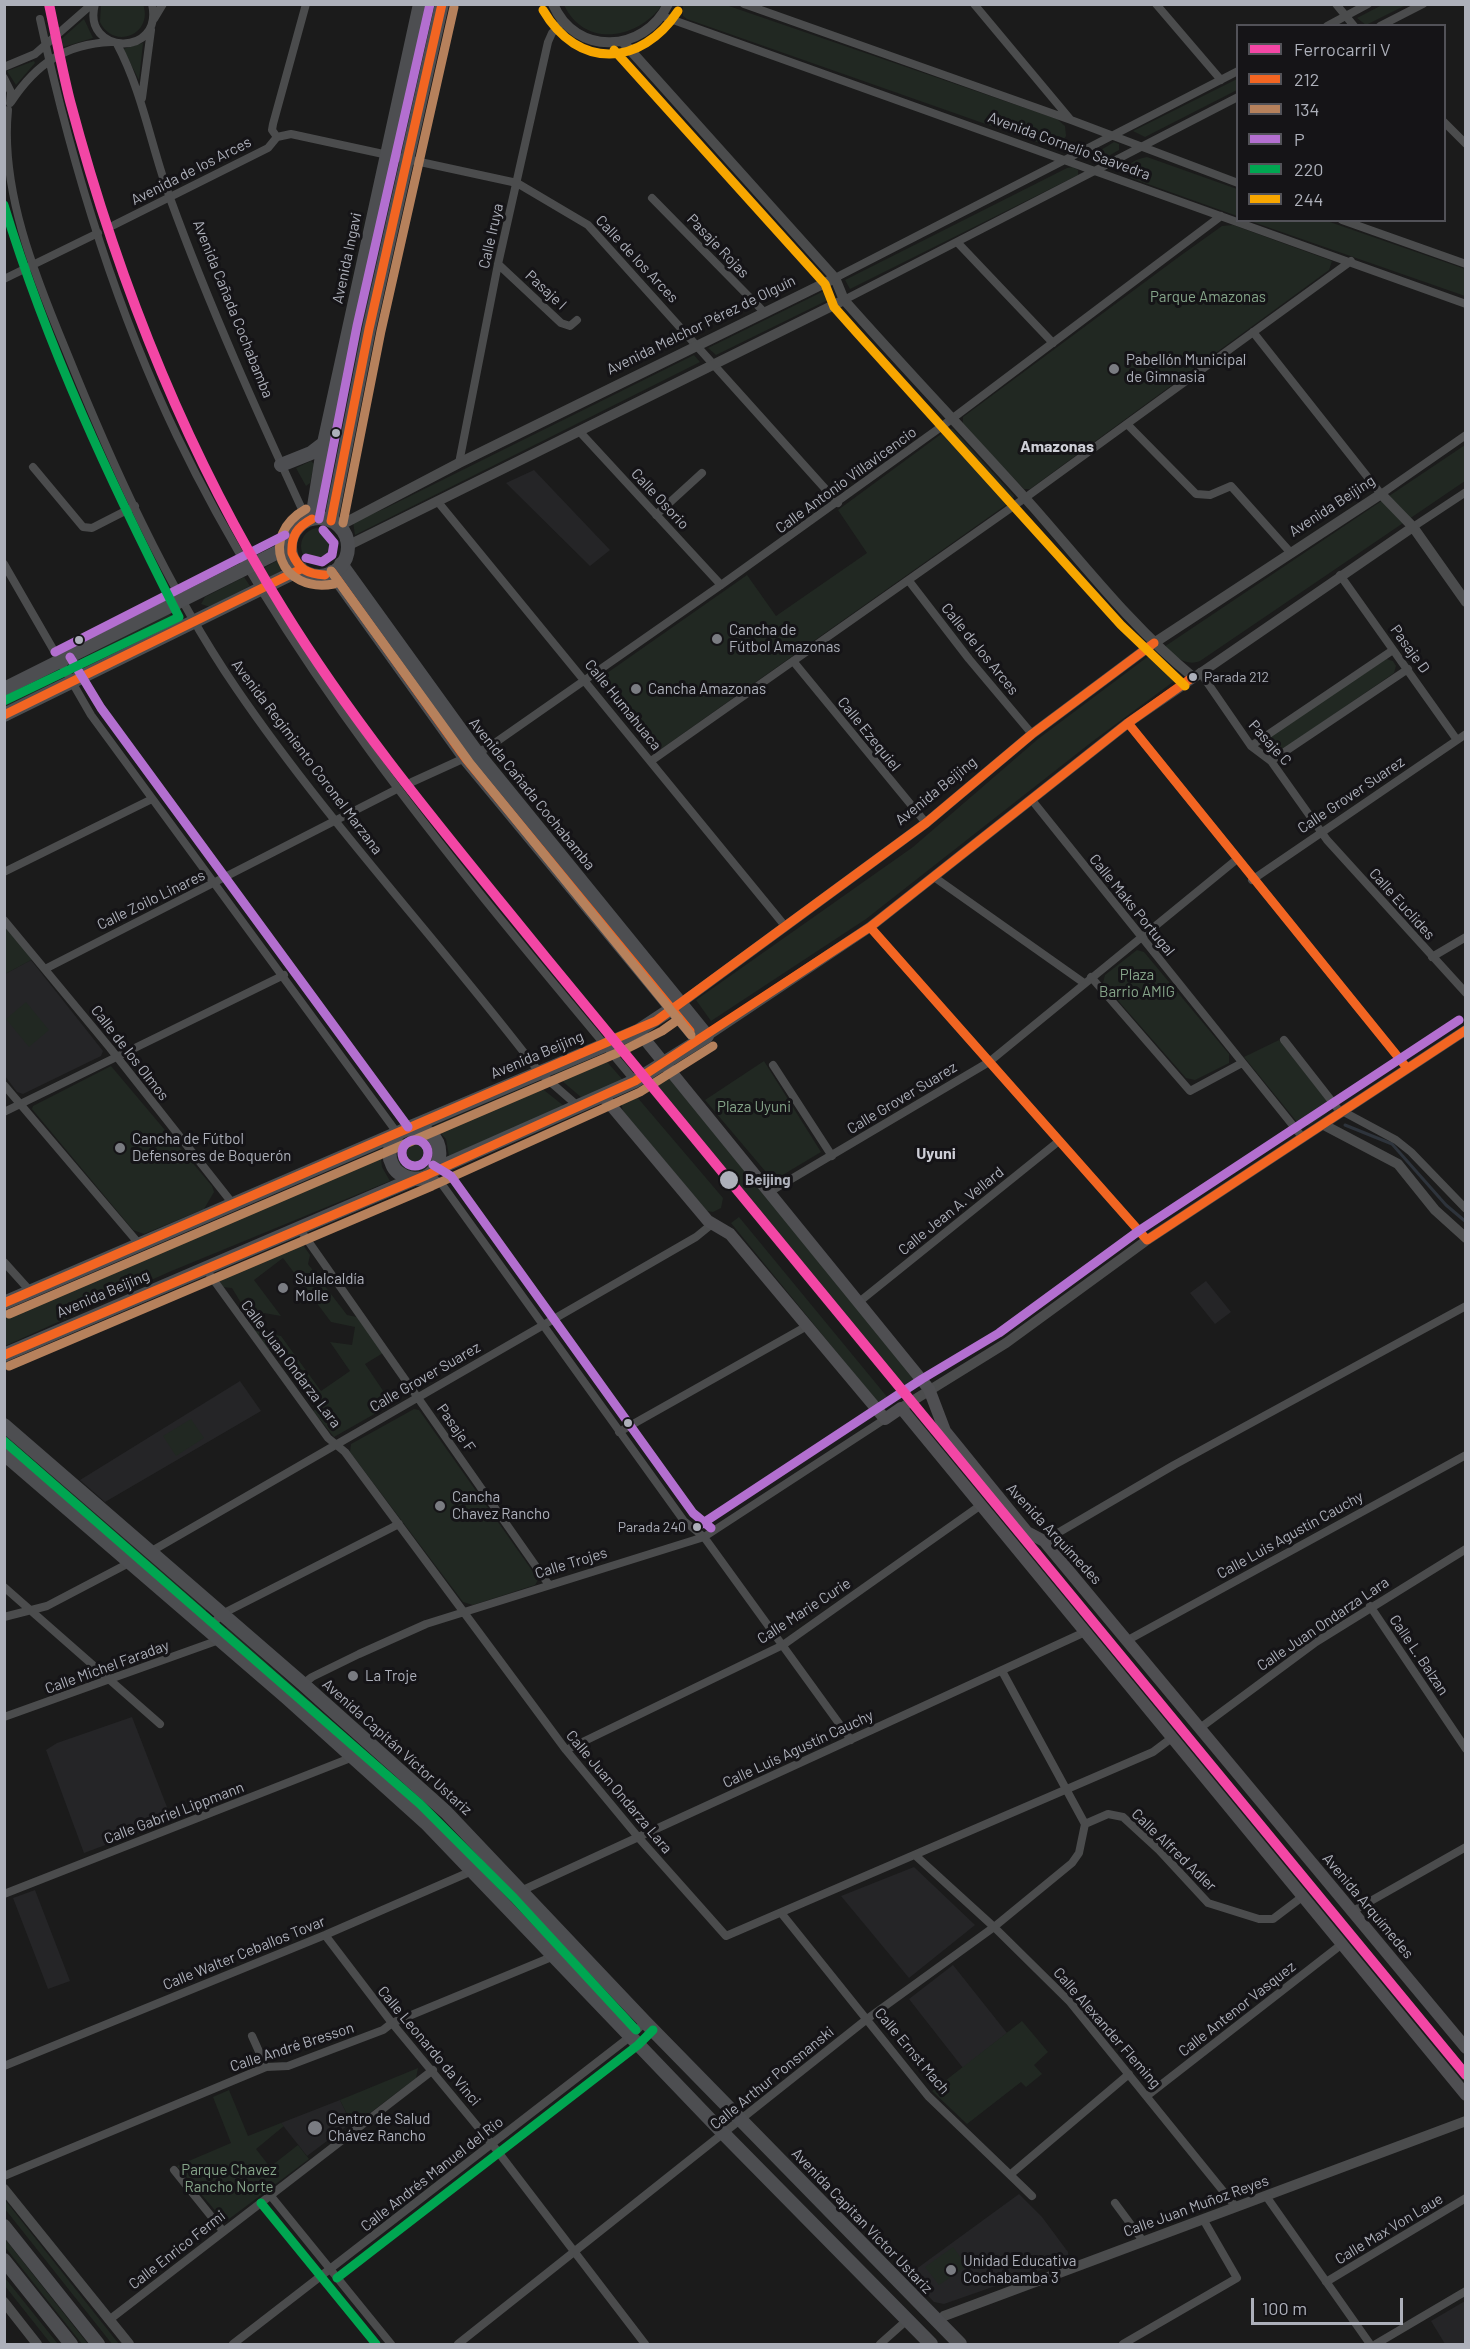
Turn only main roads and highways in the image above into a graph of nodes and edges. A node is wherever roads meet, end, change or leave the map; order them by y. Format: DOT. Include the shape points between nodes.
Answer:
graph roads {
  1 [pos="420,4"];
  2 [pos="442,4"];
  3 [pos="324,443"];
  4 [pos="281,465"];
  5 [pos="310,520"];
  6 [pos="335,524"];
  7 [pos="290,546"];
  8 [pos="337,568"];
  9 [pos="301,569"];
  10 [pos="4,689"];
  11 [pos="4,715"];
  12 [pos="676,1006"];
  13 [pos="638,1030"];
  14 [pos="665,1062"];
  15 [pos="603,1096"];
  16 [pos="401,1132"];
  17 [pos="431,1173"];
  18 [pos="414,1179"];
  19 [pos="4,1303"];
  20 [pos="4,1355"];
  21 [pos="4,1425"];
  22 [pos="4,1454"];
  23 [pos="1466,2048"];
  24 [pos="1466,2095"];
  25 [pos="741,2121"];
  26 [pos="4,2226"];
  27 [pos="4,2260"];
  28 [pos="71,2344"];
  29 [pos="98,2344"];
  30 [pos="931,2344"];
  31 [pos="960,2344"];
  1 -- 3 [label="main road, Avenida Ingavi"];
  2 -- 6 [label="main road" via="407,159"];
  3 -- 4 [label="main road"];
  3 -- 5 [label="main road, Avenida Ingavi"];
  5 -- 6 [label="main road"];
  5 -- 7 [label="main road" via="295,531"];
  6 -- 8 [label="main road" via="348,546"];
  7 -- 9 [label="main road"];
  7 -- 10 [label="main road"];
  8 -- 9 [label="main road" via="315,575"];
  8 -- 12 [label="main road, Avenida Cañada Cochabamba" via="472,756"];
  9 -- 11 [label="main road"];
  12 -- 13 [label="main road, Avenida Beijing"];
  12 -- 14 [label="main road, Avenida Cañada Cochabamba" via="703,1039"];
  13 -- 14 [label="main road, Avenida Arquímedes"];
  13 -- 16 [label="main road, Avenida Beijing"];
  14 -- 15 [label="main road"];
  14 -- 23 [label="main road, Avenida Arquímedes" via="929,1389 945,1431 1027,1532 1044,1541"];
  15 -- 17 [label="main road"];
  15 -- 24 [label="main road, Calle Trojes" via="712,1224 730,1234 885,1419 901,1408"];
  16 -- 17 [label="main road" via="422,1129 435,1139 440,1155"];
  16 -- 18 [label="main road" via="390,1148 392,1165 403,1176"];
  16 -- 19 [label="main road, Avenida Beijing"];
  17 -- 18 [label="main road"];
  18 -- 20 [label="main road, Avenida Beijing"];
  21 -- 25 [label="main road, Avenida Capitán Víctor Ustariz" via="428,1795"];
  22 -- 30 [label="main road" via="426,1823"];
  25 -- 31 [label="main road, Avenida Capitan Víctor Ustariz"];
  26 -- 29 [label="main road"];
  27 -- 28 [label="main road"];
}
